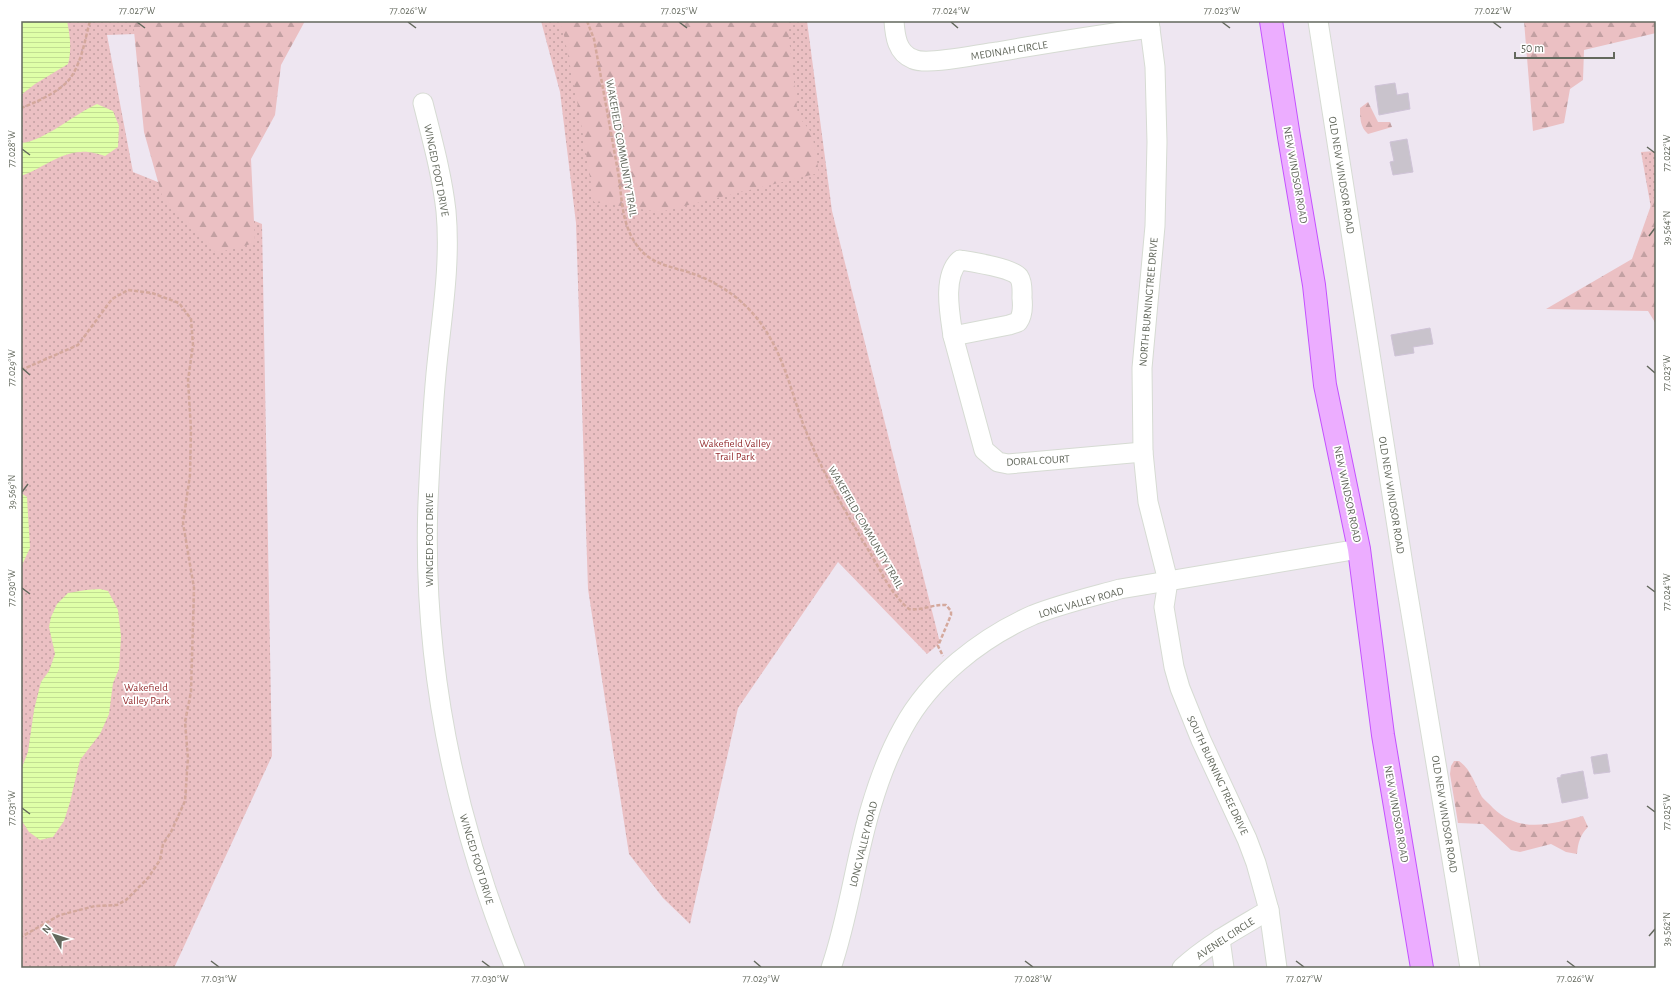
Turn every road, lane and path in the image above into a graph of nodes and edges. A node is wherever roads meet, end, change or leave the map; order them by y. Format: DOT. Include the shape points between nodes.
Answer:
graph roads {
  1 [pos="90,21"];
  2 [pos="587,21"];
  3 [pos="894,21"];
  4 [pos="1271,21"];
  5 [pos="1318,21"];
  6 [pos="1149,25"];
  7 [pos="423,103"];
  8 [pos="21,108"];
  9 [pos="953,336"];
  10 [pos="21,370"];
  11 [pos="1143,452"];
  12 [pos="1359,549"];
  13 [pos="1168,581"];
  14 [pos="950,669"];
  15 [pos="1270,910"];
  16 [pos="21,937"];
  17 [pos="1220,939"];
  18 [pos="515,968"];
  19 [pos="830,968"];
  20 [pos="1182,968"];
  21 [pos="1224,968"];
  22 [pos="1277,968"];
  23 [pos="1422,968"];
  24 [pos="1470,968"];
  1 -- 8 [label="path" via="80,58 71,78 61,87"];
  2 -- 14 [label="path, WAKEFIELD COMMUNITY TRAIL" via="594,39 623,212 633,240 645,254 658,263 698,276 729,292 759,320 782,360 806,431 825,472 895,595 909,609 922,610 946,604 951,611 938,646"];
  3 -- 6 [label="street, MEDINAH CIRCLE" via="897,44 904,54 922,61"];
  4 -- 12 [label="main road, NEW WINDSOR ROAD" via="1314,285 1325,385"];
  5 -- 24 [label="street, OLD NEW WINDSOR ROAD"];
  6 -- 11 [label="street, NORTH BURNINGTREE DRIVE" via="1156,96 1157,150 1155,226 1142,368"];
  7 -- 18 [label="street, WINGED FOOT DRIVE" via="443,189 447,236 428,504 432,648 444,728 459,799 484,885"];
  9 -- 9 [label="street, DORAL COURT" via="949,288 955,265 960,260 1007,270 1020,278 1023,307 1018,322"];
  9 -- 11 [label="street, DORAL COURT" via="984,450 998,462 1008,464"];
  10 -- 16 [label="path" via="78,345 112,299 128,290 152,293 179,303 191,319 193,345 188,380 190,460 184,523 194,588 191,692 185,722 188,758 185,801 163,844 160,860 148,878 126,900 117,905 95,906 60,915"];
  11 -- 13 [label="street, NORTH BURNINGTREE DRIVE" via="1148,502"];
  12 -- 13 [label="street, LONG VALLEY ROAD"];
  12 -- 23 [label="main road, NEW WINDSOR ROAD" via="1383,735"];
  13 -- 14 [label="street, LONG VALLEY ROAD" via="1120,589 1033,616 1001,632"];
  13 -- 15 [label="street, SOUTH BURNING TREE DRIVE" via="1164,607 1180,688 1247,840"];
  14 -- 19 [label="street, LONG VALLEY ROAD" via="918,705 903,728 884,770 871,807 845,921"];
  15 -- 17 [label="street, AVENEL CIRCLE"];
  15 -- 22 [label="street, SOUTH BURNING TREE DRIVE"];
  17 -- 20 [label="street, AVENEL CIRCLE"];
  17 -- 21 [label="street"];
}
